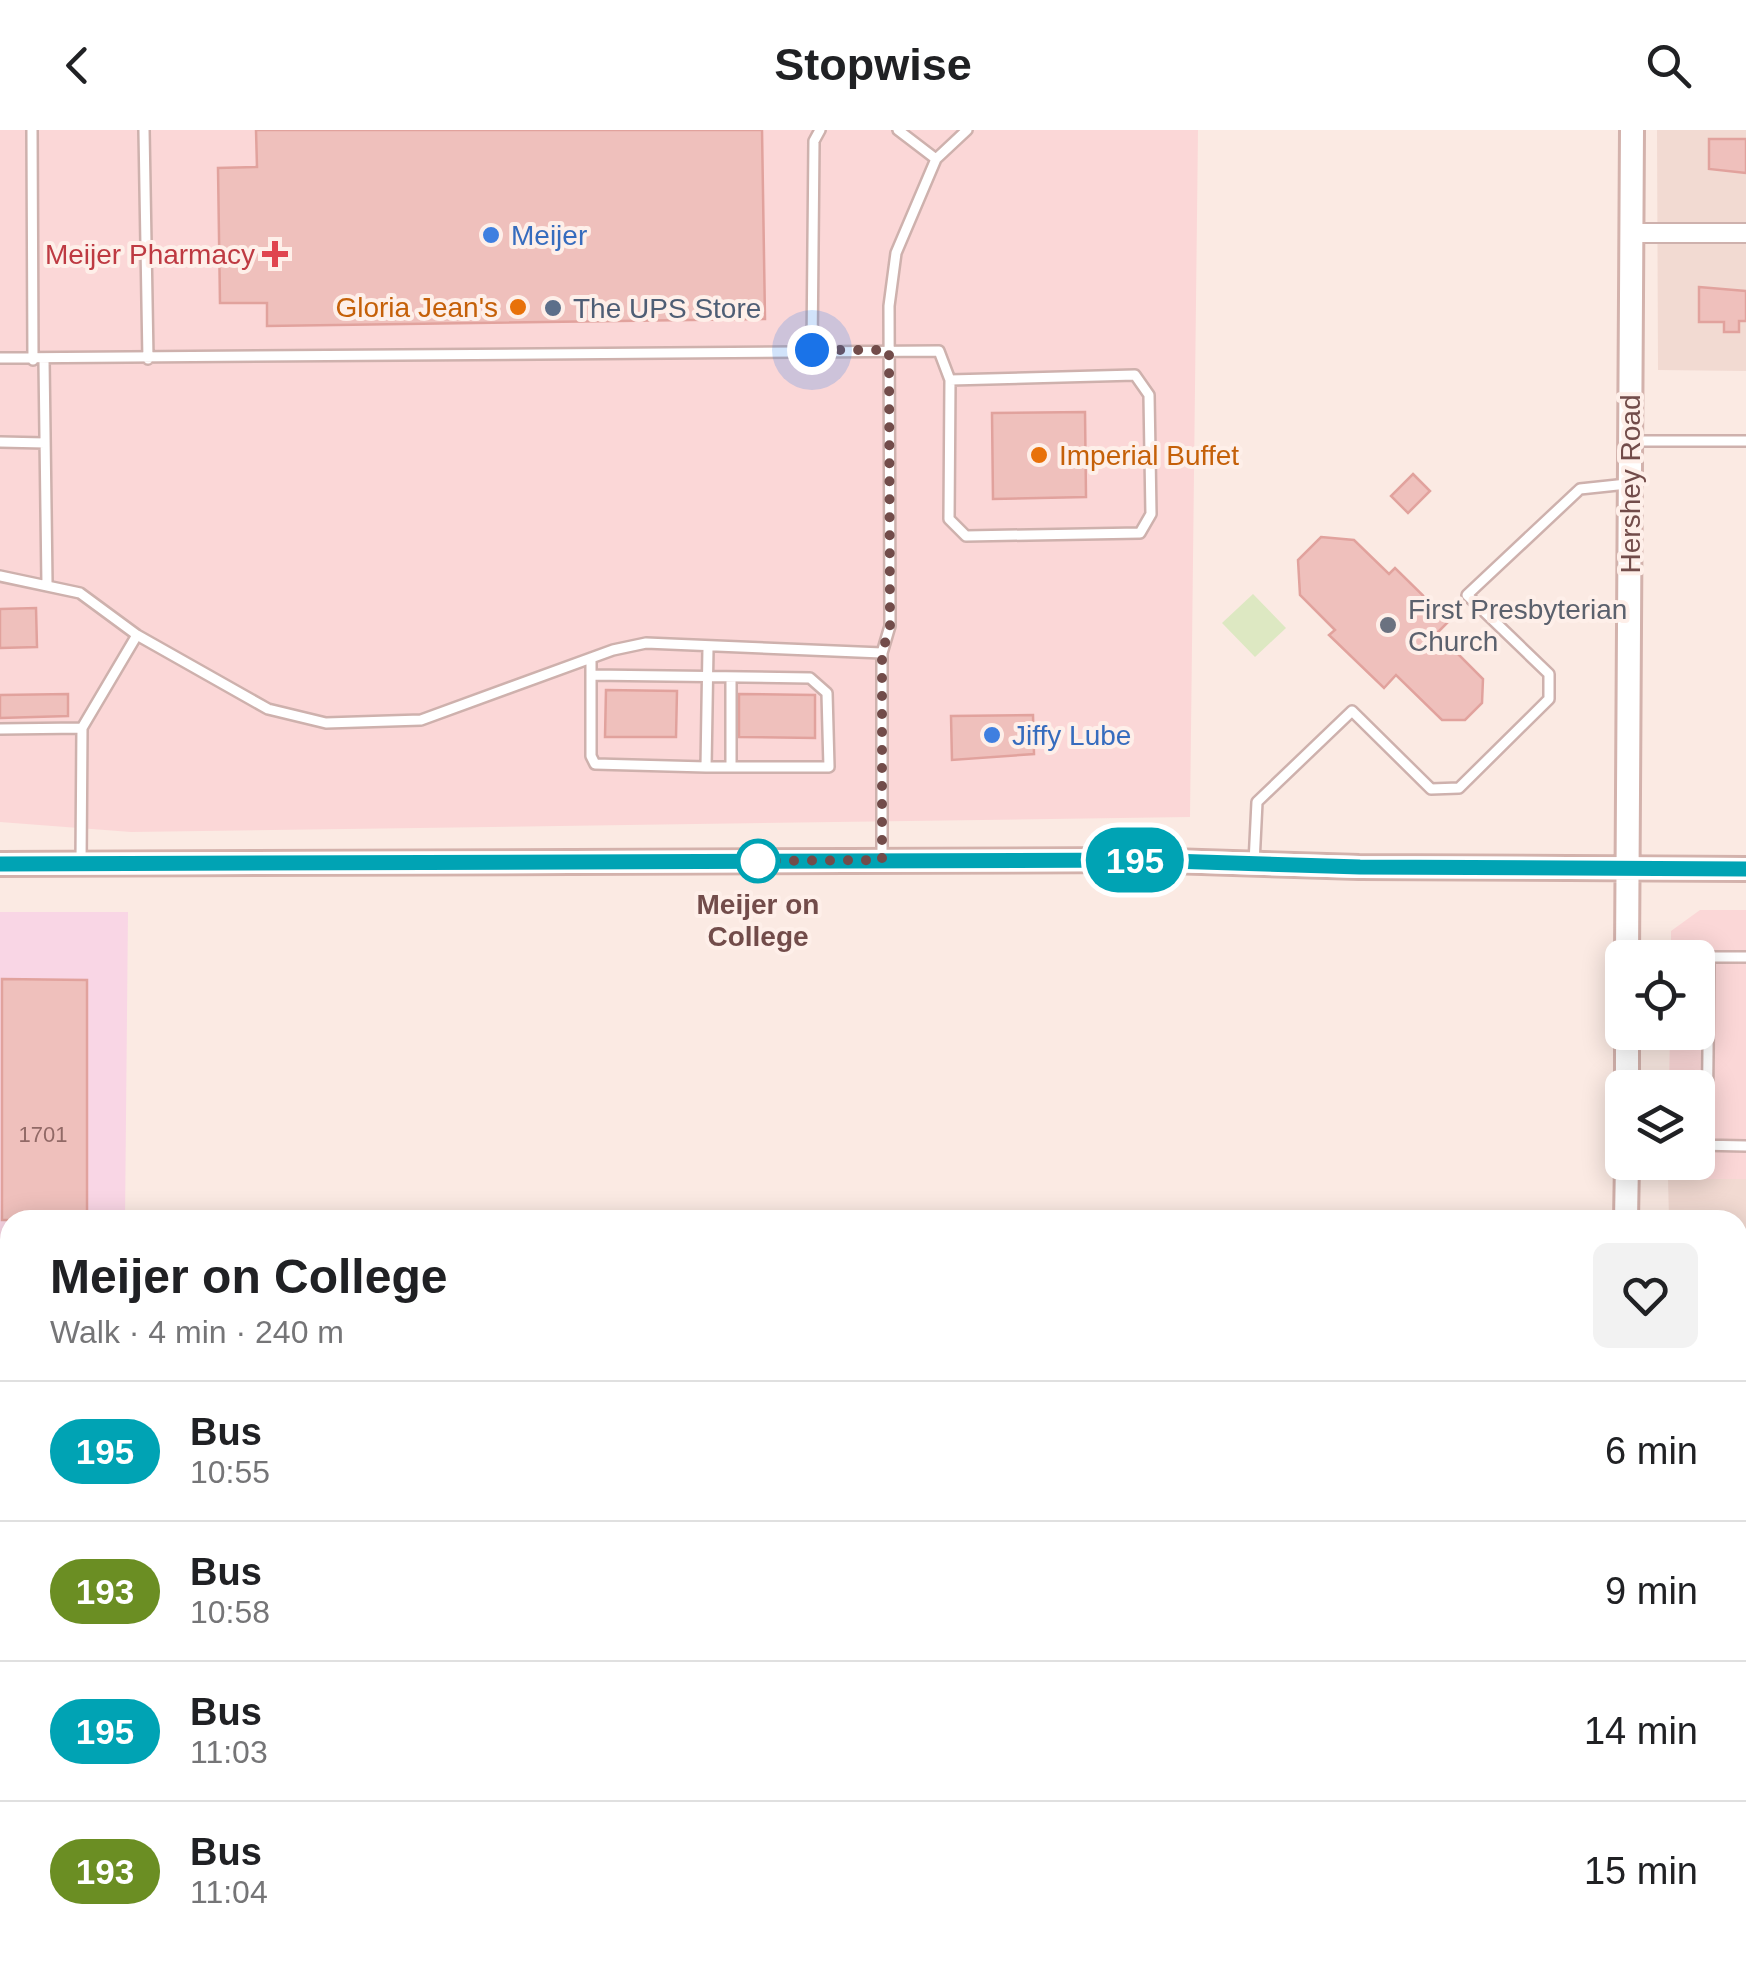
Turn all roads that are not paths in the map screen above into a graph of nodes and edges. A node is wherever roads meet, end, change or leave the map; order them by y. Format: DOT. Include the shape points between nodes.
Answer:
graph roads {
  1 [pos="32,130"];
  2 [pos="144,130"];
  3 [pos="820,130"];
  4 [pos="898,130"];
  5 [pos="966,130"];
  6 [pos="1632,130"];
  7 [pos="936,159"];
  8 [pos="1631,233"];
  9 [pos="1746,233"];
  10 [pos="812,350"];
  11 [pos="889,350"];
  12 [pos="0,358"];
  13 [pos="148,359"];
  14 [pos="38,360"];
  15 [pos="950,380"];
  16 [pos="1630,441"];
  17 [pos="1746,441"];
  18 [pos="0,442"];
  19 [pos="45,442"];
  20 [pos="1630,484"];
  21 [pos="0,576"];
  22 [pos="46,584"];
  23 [pos="137,635"];
  24 [pos="708,648"];
  25 [pos="882,653"];
  26 [pos="592,658"];
  27 [pos="592,675"];
  28 [pos="708,676"];
  29 [pos="731,677"];
  30 [pos="82,728"];
  31 [pos="0,729"];
  32 [pos="706,766"];
  33 [pos="731,767"];
  34 [pos="882,860"];
  35 [pos="0,864"];
  36 [pos="81,864"];
  37 [pos="1254,864"];
  38 [pos="1627,869"];
  39 [pos="1746,869"];
  40 [pos="1627,940"];
  41 [pos="1746,956"];
  42 [pos="1705,1070"];
  43 [pos="1715,1145"];
  44 [pos="1746,1146"];
  45 [pos="1626,1180"];
  46 [pos="1626,1210"];
  1 -- 14 [label="lane"];
  2 -- 13 [label="lane"];
  3 -- 10 [label="lane" via="814,140"];
  4 -- 7 [label="lane"];
  5 -- 7 [label="lane"];
  6 -- 8 [label="main road, Hershey Road"];
  7 -- 11 [label="lane" via="896,253"];
  8 -- 9 [label="street"];
  8 -- 16 [label="main road, Hershey Road"];
  10 -- 11 [label="lane"];
  10 -- 13 [label="lane"];
  11 -- 15 [label="lane" via="940,351"];
  11 -- 25 [label="lane" via="890,626"];
  12 -- 14 [label="lane"];
  13 -- 14 [label="lane"];
  14 -- 19 [label="lane"];
  15 -- 15 [label="lane" via="1134,375 1149,395 1151,514 1140,533 966,536 948,519"];
  16 -- 17 [label="lane"];
  16 -- 20 [label="main road, Hershey Road"];
  18 -- 19 [label="lane"];
  19 -- 22 [label="lane"];
  20 -- 37 [label="lane" via="1580,489 1467,595 1548,674 1549,698 1459,788 1431,789 1352,710 1257,802"];
  20 -- 38 [label="main road, Hershey Road"];
  21 -- 22 [label="lane"];
  22 -- 23 [label="lane" via="80,593"];
  23 -- 26 [label="lane" via="268,709 326,723 421,720"];
  23 -- 30 [label="lane"];
  24 -- 25 [label="lane"];
  24 -- 26 [label="lane" via="646,643"];
  24 -- 28 [label="lane"];
  25 -- 34 [label="lane"];
  26 -- 27 [label="lane"];
  27 -- 28 [label="lane"];
  27 -- 32 [label="lane" via="596,764"];
  28 -- 29 [label="lane"];
  28 -- 32 [label="lane"];
  29 -- 33 [label="lane"];
  29 -- 33 [label="lane" via="810,678 827,693 829,767"];
  30 -- 31 [label="lane"];
  30 -- 36 [label="lane"];
  32 -- 33 [label="lane"];
  34 -- 36 [label="main road"];
  34 -- 37 [label="main road"];
  35 -- 36 [label="main road"];
  37 -- 38 [label="main road"];
  38 -- 39 [label="main road"];
  38 -- 40 [label="main road, Hershey Road"];
  41 -- 42 [label="lane" via="1709,957"];
  43 -- 44 [label="lane"];
  45 -- 46 [label="main road"];
}
